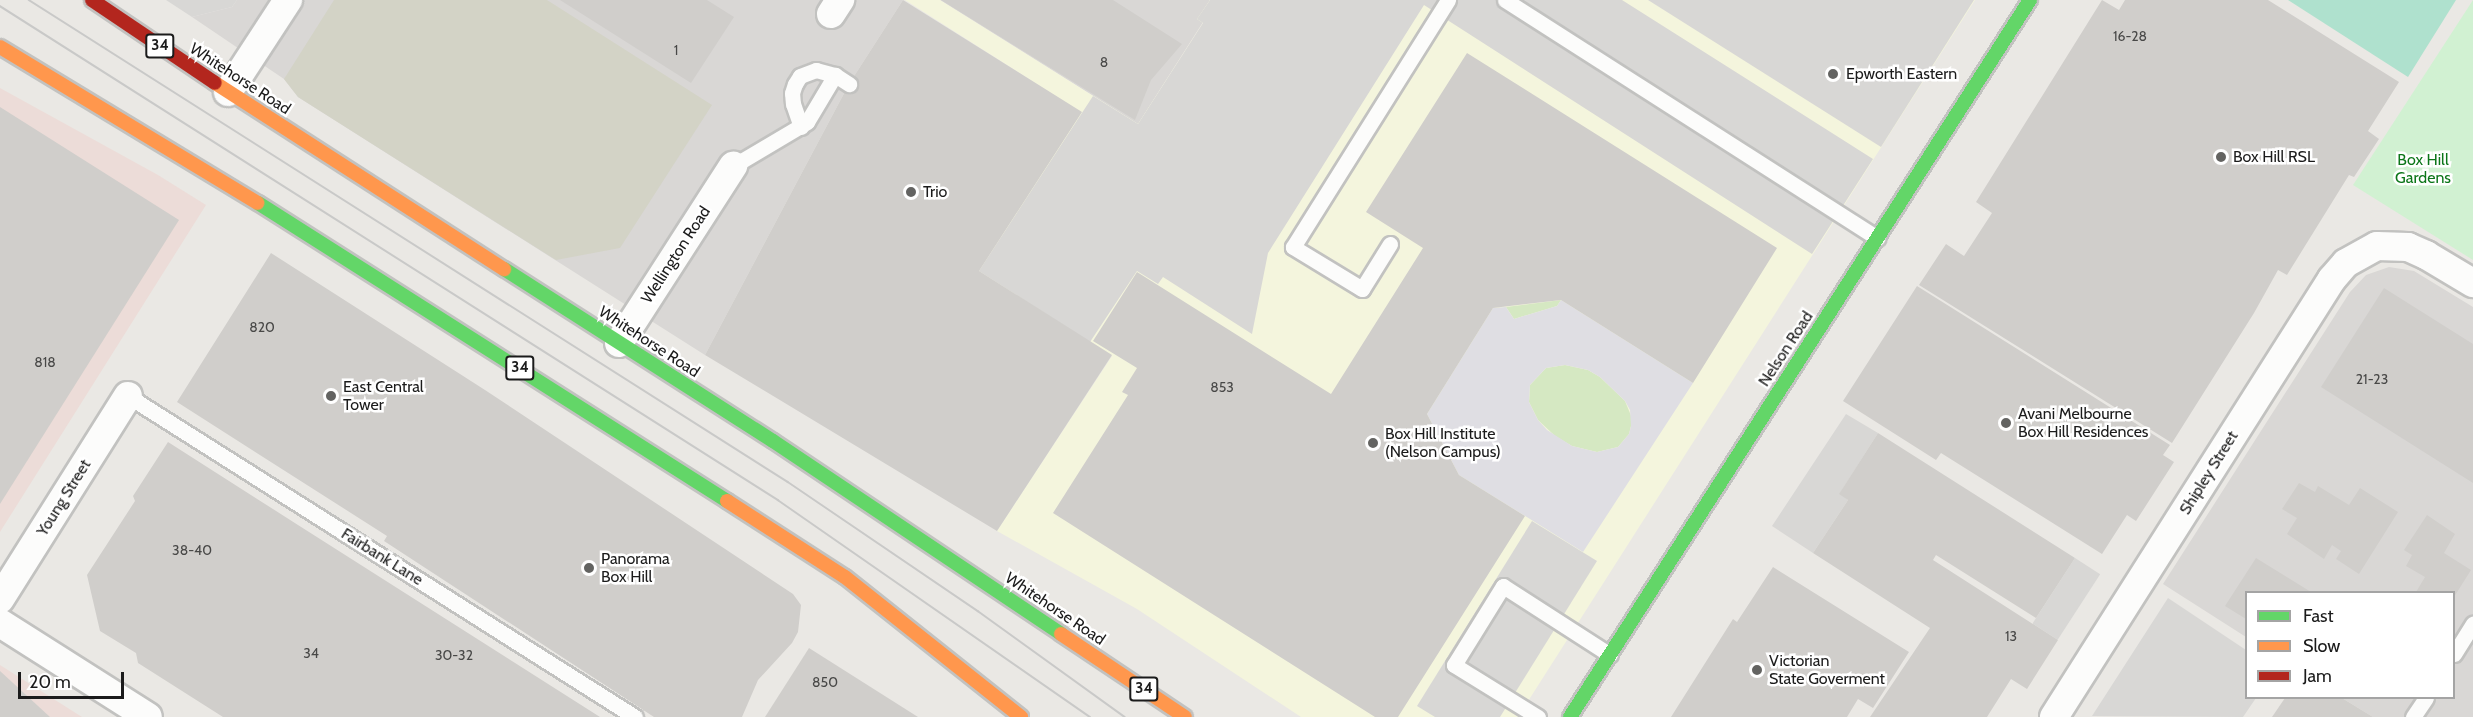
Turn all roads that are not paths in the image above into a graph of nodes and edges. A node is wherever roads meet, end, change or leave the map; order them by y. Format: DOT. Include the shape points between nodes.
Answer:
graph roads {
  1 [pos="92,0"];
  2 [pos="288,0"];
  3 [pos="1448,0"];
  4 [pos="1505,0"];
  5 [pos="2030,0"];
  6 [pos="0,47"];
  7 [pos="835,75"];
  8 [pos="849,84"];
  9 [pos="228,92"];
  10 [pos="801,127"];
  11 [pos="733,166"];
  12 [pos="1877,238"];
  13 [pos="1390,244"];
  14 [pos="2473,283"];
  15 [pos="619,343"];
  16 [pos="128,396"];
  17 [pos="0,599"];
  18 [pos="0,623"];
  19 [pos="2473,624"];
  20 [pos="2455,652"];
  21 [pos="1610,655"];
  22 [pos="2425,699"];
  23 [pos="148,717"];
  24 [pos="635,717"];
  25 [pos="1022,717"];
  26 [pos="1185,717"];
  27 [pos="1538,717"];
  28 [pos="1570,717"];
  29 [pos="2054,717"];
  30 [pos="2413,717"];
  1 -- 9 [label="main road, Whitehorse Road / 34"];
  2 -- 9 [label="street"];
  3 -- 13 [label="lane" via="1293,247 1362,290"];
  4 -- 12 [label="lane"];
  5 -- 12 [label="main road, Nelson Road"];
  6 -- 25 [label="main road, 34" via="202,168 845,577"];
  7 -- 8 [label="lane"];
  7 -- 10 [label="lane"];
  7 -- 10 [label="lane" via="816,70 800,76 792,93"];
  9 -- 15 [label="main road, Whitehorse Road / 34"];
  10 -- 11 [label="lane"];
  11 -- 15 [label="street, Wellington Road"];
  12 -- 21 [label="main road, Nelson Road"];
  14 -- 29 [label="street, Shipley Street" via="2408,248 2379,246 2346,263 2332,279"];
  15 -- 26 [label="main road, Whitehorse Road / 34" via="773,441"];
  16 -- 17 [label="street, Young Street"];
  16 -- 24 [label="lane, Fairbank Lane"];
  18 -- 23 [label="street"];
  19 -- 20 [label="lane"];
  21 -- 27 [label="lane" via="1503,586 1454,665"];
  21 -- 28 [label="main road, Nelson Road"];
  22 -- 30 [label="lane"];
}
